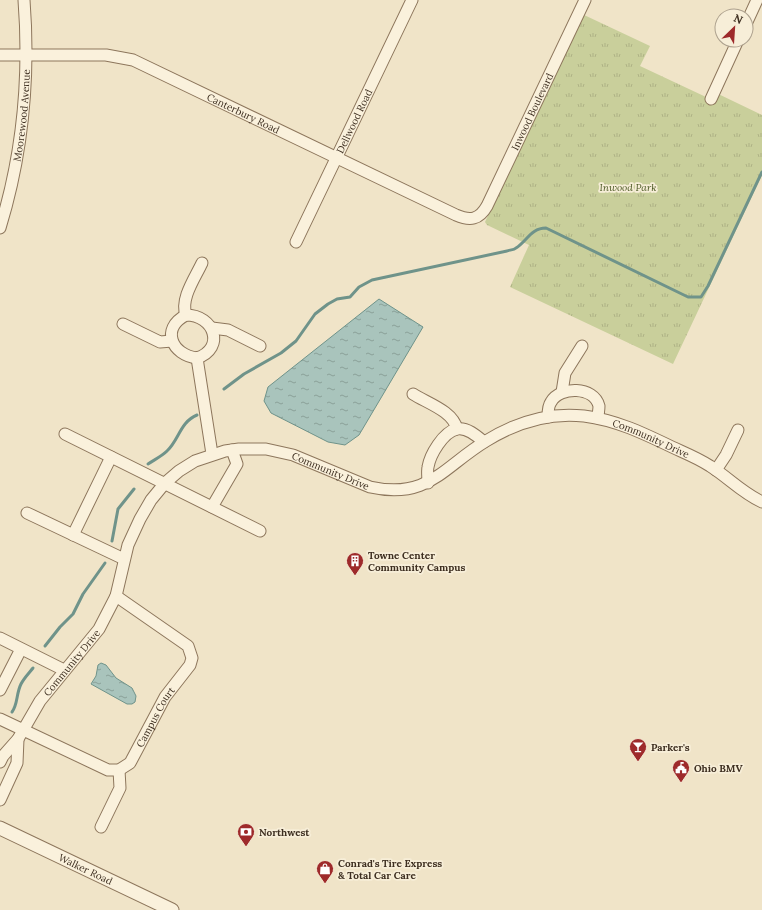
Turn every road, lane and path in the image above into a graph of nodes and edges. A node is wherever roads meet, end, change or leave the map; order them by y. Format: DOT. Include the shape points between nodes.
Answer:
graph roads {
  1 [pos="24,0"];
  2 [pos="412,0"];
  3 [pos="585,0"];
  4 [pos="734,48"];
  5 [pos="0,55"];
  6 [pos="27,55"];
  7 [pos="711,99"];
  8 [pos="336,158"];
  9 [pos="475,219"];
  10 [pos="0,228"];
  11 [pos="296,242"];
  12 [pos="202,264"];
  13 [pos="186,315"];
  14 [pos="123,324"];
  15 [pos="212,328"];
  16 [pos="172,341"];
  17 [pos="260,346"];
  18 [pos="582,346"];
  19 [pos="197,358"];
  20 [pos="562,392"];
  21 [pos="413,394"];
  22 [pos="548,417"];
  23 [pos="598,418"];
  24 [pos="457,429"];
  25 [pos="738,430"];
  26 [pos="65,434"];
  27 [pos="484,442"];
  28 [pos="232,450"];
  29 [pos="212,454"];
  30 [pos="111,457"];
  31 [pos="716,470"];
  32 [pos="165,483"];
  33 [pos="428,483"];
  34 [pos="762,502"];
  35 [pos="212,507"];
  36 [pos="27,514"];
  37 [pos="260,531"];
  38 [pos="74,535"];
  39 [pos="124,559"];
  40 [pos="116,596"];
  41 [pos="0,638"];
  42 [pos="21,649"];
  43 [pos="64,670"];
  44 [pos="0,690"];
  45 [pos="0,719"];
  46 [pos="20,734"];
  47 [pos="0,762"];
  48 [pos="119,770"];
  49 [pos="0,800"];
  50 [pos="101,827"];
  51 [pos="0,828"];
  52 [pos="172,910"];
  1 -- 6 [label="street, Moorewood Avenue"];
  2 -- 8 [label="street, Dellwood Road"];
  3 -- 9 [label="street, Inwood Boulevard" via="487,206"];
  4 -- 7 [label="street"];
  5 -- 6 [label="street, Canterbury Road"];
  6 -- 8 [label="street, Canterbury Road" via="106,55 133,60"];
  6 -- 10 [label="street, Moorewood Avenue" via="19,148 12,187"];
  8 -- 9 [label="street, Canterbury Road" via="456,215"];
  8 -- 11 [label="street, Dellwood Road"];
  12 -- 13 [label="street" via="185,299"];
  13 -- 15 [label="street" via="200,317"];
  13 -- 16 [label="street" via="174,325 171,332"];
  14 -- 16 [label="street" via="160,342"];
  15 -- 17 [label="street" via="228,330"];
  15 -- 19 [label="street" via="214,335 211,347 207,353"];
  16 -- 19 [label="street" via="182,352"];
  18 -- 20 [label="street" via="565,374"];
  19 -- 29 [label="street"];
  20 -- 22 [label="street" via="551,402"];
  20 -- 23 [label="street" via="575,390 589,394 597,403"];
  21 -- 24 [label="street" via="451,417"];
  22 -- 23 [label="street, Community Drive"];
  22 -- 27 [label="street, Community Drive" via="507,429"];
  23 -- 31 [label="street, Community Drive" via="633,428 701,460"];
  24 -- 27 [label="street" via="470,432"];
  24 -- 33 [label="street" via="443,438 430,461"];
  25 -- 31 [label="street"];
  26 -- 30 [label="street"];
  27 -- 33 [label="street, Community Drive"];
  28 -- 29 [label="street, Community Drive"];
  28 -- 33 [label="street, Community Drive" via="266,449 293,455 382,490 409,489"];
  28 -- 35 [label="street" via="237,464"];
  29 -- 32 [label="street, Community Drive" via="190,464"];
  30 -- 32 [label="street"];
  30 -- 38 [label="street"];
  31 -- 34 [label="street, Community Drive" via="738,489"];
  32 -- 35 [label="street"];
  32 -- 39 [label="street, Community Drive" via="140,519"];
  35 -- 37 [label="street"];
  36 -- 38 [label="street"];
  38 -- 39 [label="street"];
  39 -- 40 [label="street, Community Drive"];
  40 -- 43 [label="street, Community Drive" via="99,629"];
  40 -- 48 [label="street, Campus Court" via="188,646 192,658 190,665 165,697 130,763"];
  41 -- 42 [label="street"];
  42 -- 43 [label="street"];
  42 -- 44 [label="street"];
  43 -- 46 [label="street, Community Drive" via="40,701"];
  45 -- 46 [label="street"];
  46 -- 47 [label="street, Community Drive"];
  46 -- 48 [label="street" via="108,770"];
  46 -- 49 [label="street, Community Drive" via="17,763"];
  48 -- 50 [label="street" via="120,788"];
  51 -- 52 [label="street, Walker Road"];
}
